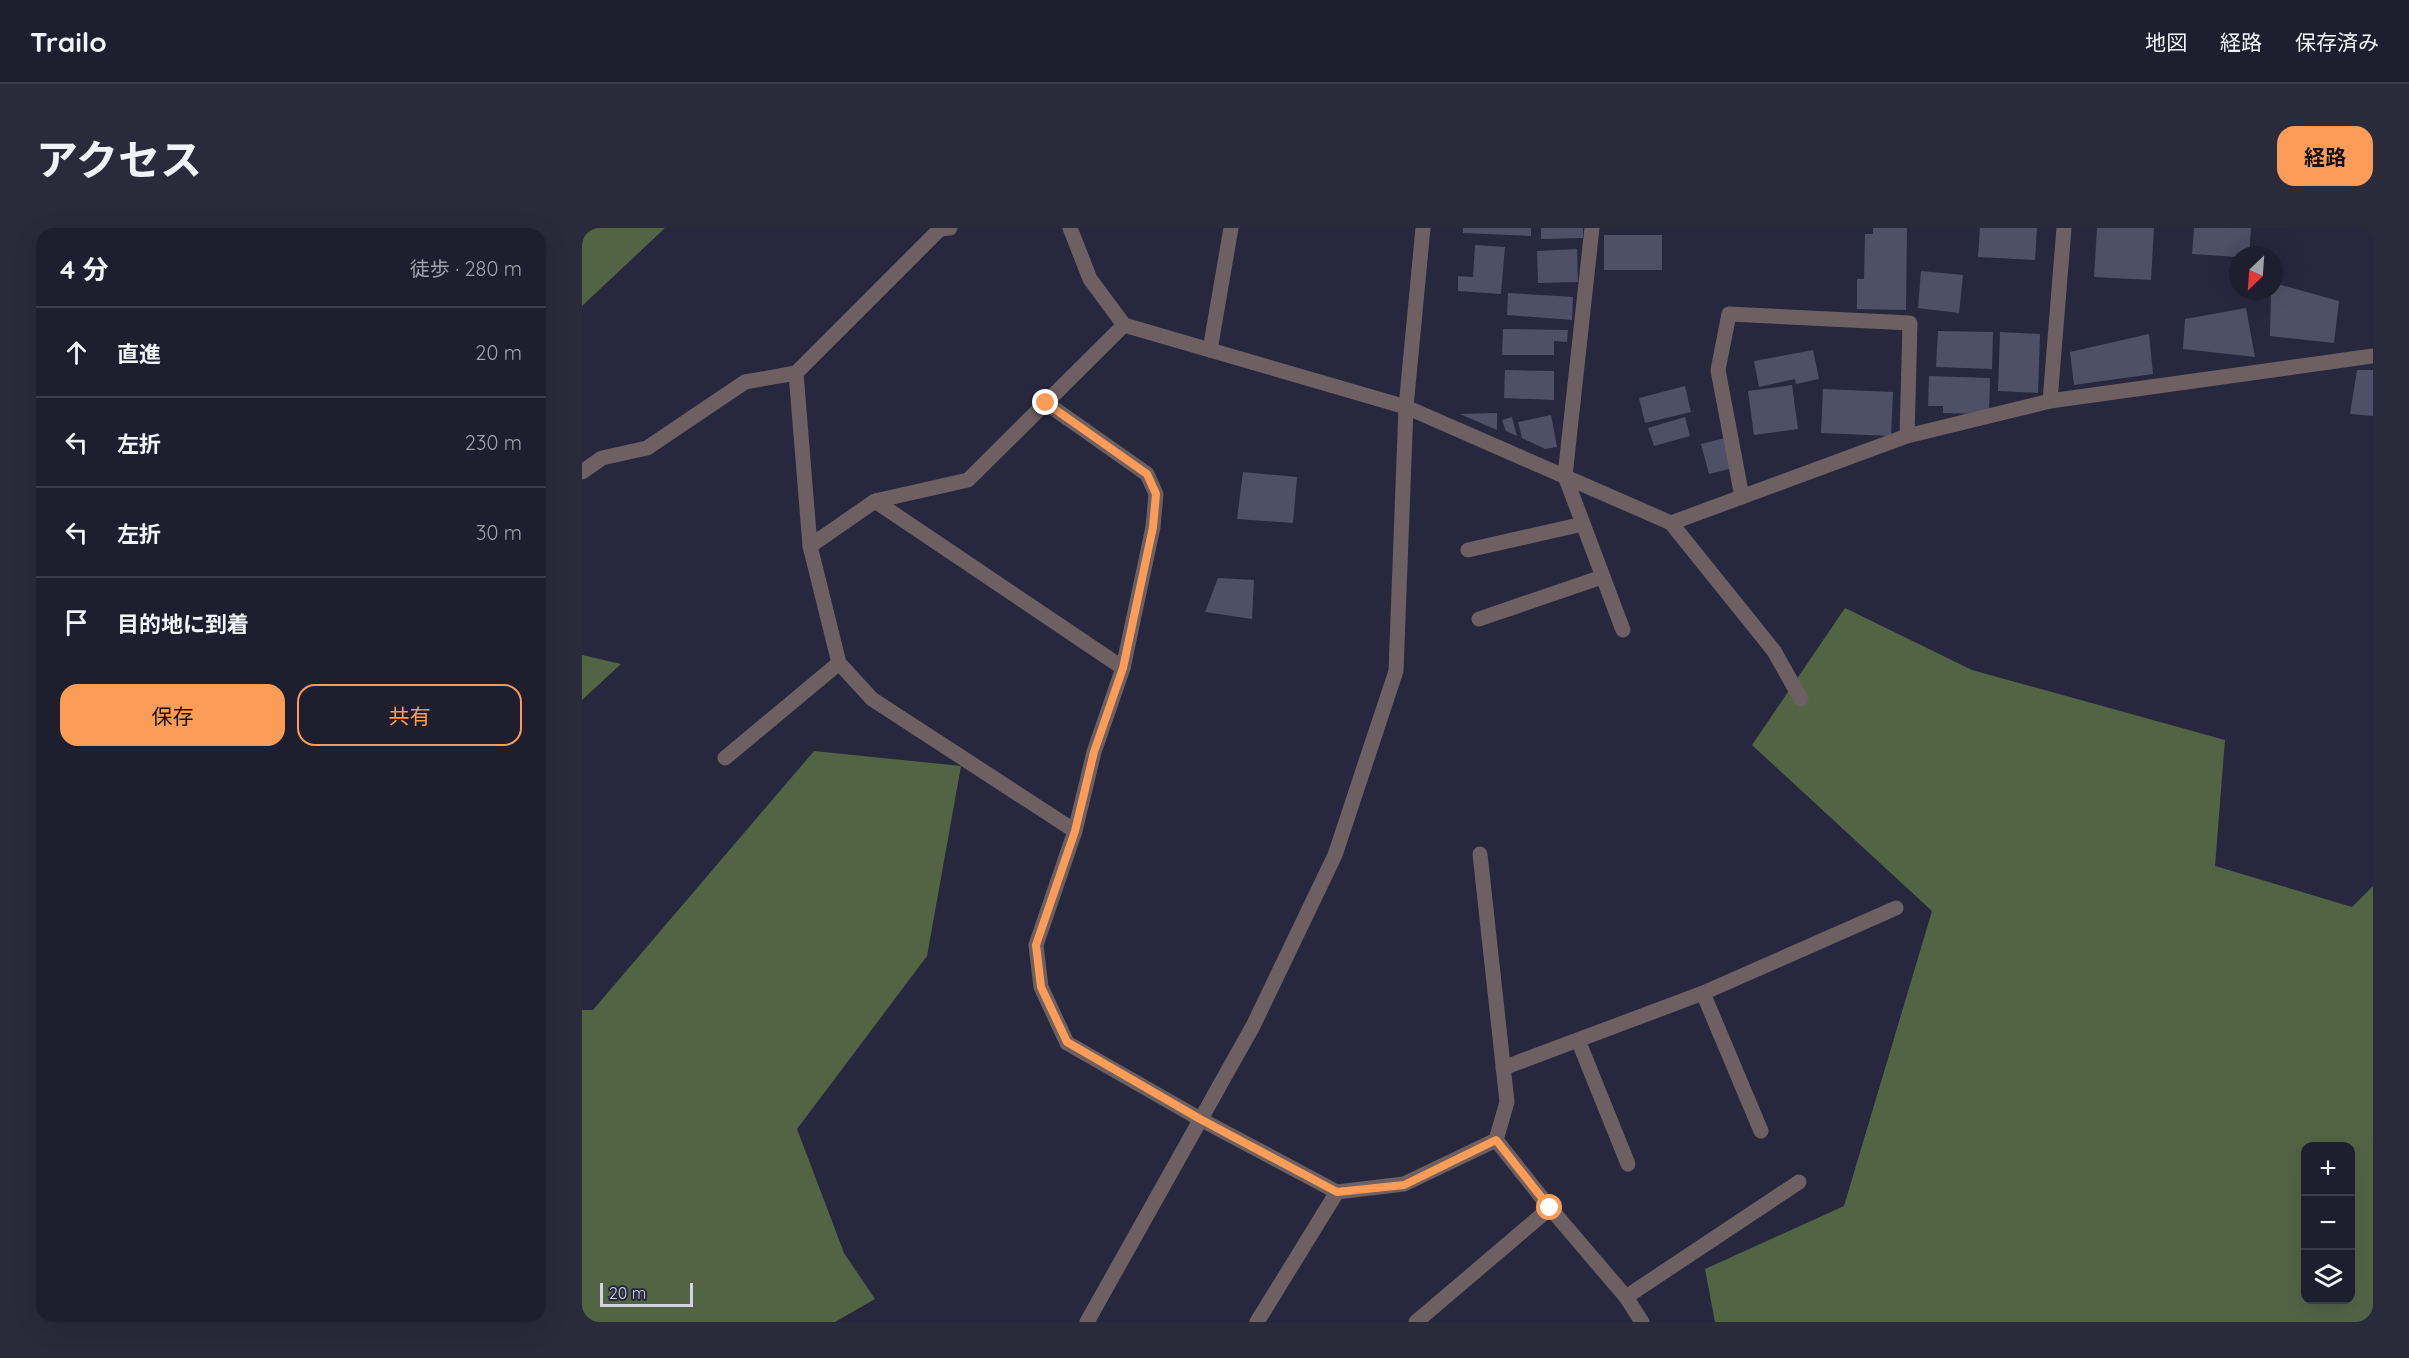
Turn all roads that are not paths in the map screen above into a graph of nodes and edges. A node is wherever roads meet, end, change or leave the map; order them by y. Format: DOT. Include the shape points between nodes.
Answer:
graph roads {
  1 [pos="950,228"];
  2 [pos="1070,228"];
  3 [pos="1231,228"];
  4 [pos="1424,228"];
  5 [pos="1592,228"];
  6 [pos="2064,228"];
  7 [pos="1124,325"];
  8 [pos="1210,350"];
  9 [pos="2373,356"];
  10 [pos="796,373"];
  11 [pos="2050,401"];
  12 [pos="1046,403"];
  13 [pos="1406,407"];
  14 [pos="1907,436"];
  15 [pos="582,472"];
  16 [pos="1565,476"];
  17 [pos="1742,497"];
  18 [pos="875,501"];
  19 [pos="1671,523"];
  20 [pos="1583,524"];
  21 [pos="810,546"];
  22 [pos="1468,550"];
  23 [pos="1602,577"];
  24 [pos="1479,619"];
  25 [pos="1623,630"];
  26 [pos="839,663"];
  27 [pos="1123,668"];
  28 [pos="1801,699"];
  29 [pos="725,758"];
  30 [pos="1075,831"];
  31 [pos="1480,854"];
  32 [pos="1896,908"];
  33 [pos="1703,993"];
  34 [pos="1578,1040"];
  35 [pos="1503,1068"];
  36 [pos="1200,1119"];
  37 [pos="1761,1131"];
  38 [pos="1496,1140"];
  39 [pos="1628,1164"];
  40 [pos="1799,1182"];
  41 [pos="1337,1192"];
  42 [pos="1550,1208"];
  43 [pos="1626,1297"];
  44 [pos="1087,1322"];
  45 [pos="1257,1322"];
  46 [pos="1416,1322"];
  47 [pos="1642,1322"];
  1 -- 10 [label="street" via="940,229"];
  2 -- 7 [label="street" via="1090,279"];
  3 -- 8 [label="street"];
  4 -- 13 [label="street"];
  5 -- 16 [label="street"];
  6 -- 11 [label="street"];
  7 -- 8 [label="street"];
  7 -- 12 [label="street"];
  8 -- 13 [label="street"];
  9 -- 11 [label="street"];
  10 -- 15 [label="street" via="745,382 647,448 602,458"];
  10 -- 21 [label="street"];
  11 -- 14 [label="street"];
  12 -- 18 [label="street" via="968,480"];
  12 -- 27 [label="street" via="1147,474 1156,494 1153,527"];
  13 -- 16 [label="street"];
  13 -- 36 [label="street" via="1396,672 1335,855 1254,1026"];
  14 -- 17 [label="street"];
  14 -- 17 [label="street" via="1910,323 1729,314 1718,370"];
  16 -- 19 [label="street"];
  16 -- 20 [label="street"];
  17 -- 19 [label="street"];
  18 -- 21 [label="street"];
  18 -- 27 [label="street"];
  19 -- 28 [label="street" via="1774,651"];
  20 -- 22 [label="street"];
  20 -- 23 [label="street"];
  21 -- 26 [label="street"];
  23 -- 24 [label="street"];
  23 -- 25 [label="street"];
  26 -- 29 [label="street"];
  26 -- 30 [label="street" via="873,699"];
  27 -- 30 [label="street" via="1094,752"];
  30 -- 36 [label="street" via="1036,945 1041,987 1067,1042"];
  31 -- 35 [label="street"];
  32 -- 33 [label="street"];
  33 -- 34 [label="street"];
  33 -- 37 [label="street"];
  34 -- 35 [label="street"];
  34 -- 39 [label="street"];
  35 -- 38 [label="street" via="1507,1102"];
  36 -- 41 [label="street"];
  36 -- 44 [label="street"];
  38 -- 41 [label="street" via="1404,1185"];
  38 -- 42 [label="street"];
  40 -- 43 [label="street"];
  41 -- 45 [label="street"];
  42 -- 43 [label="street"];
  42 -- 46 [label="street"];
  43 -- 47 [label="street"];
}
